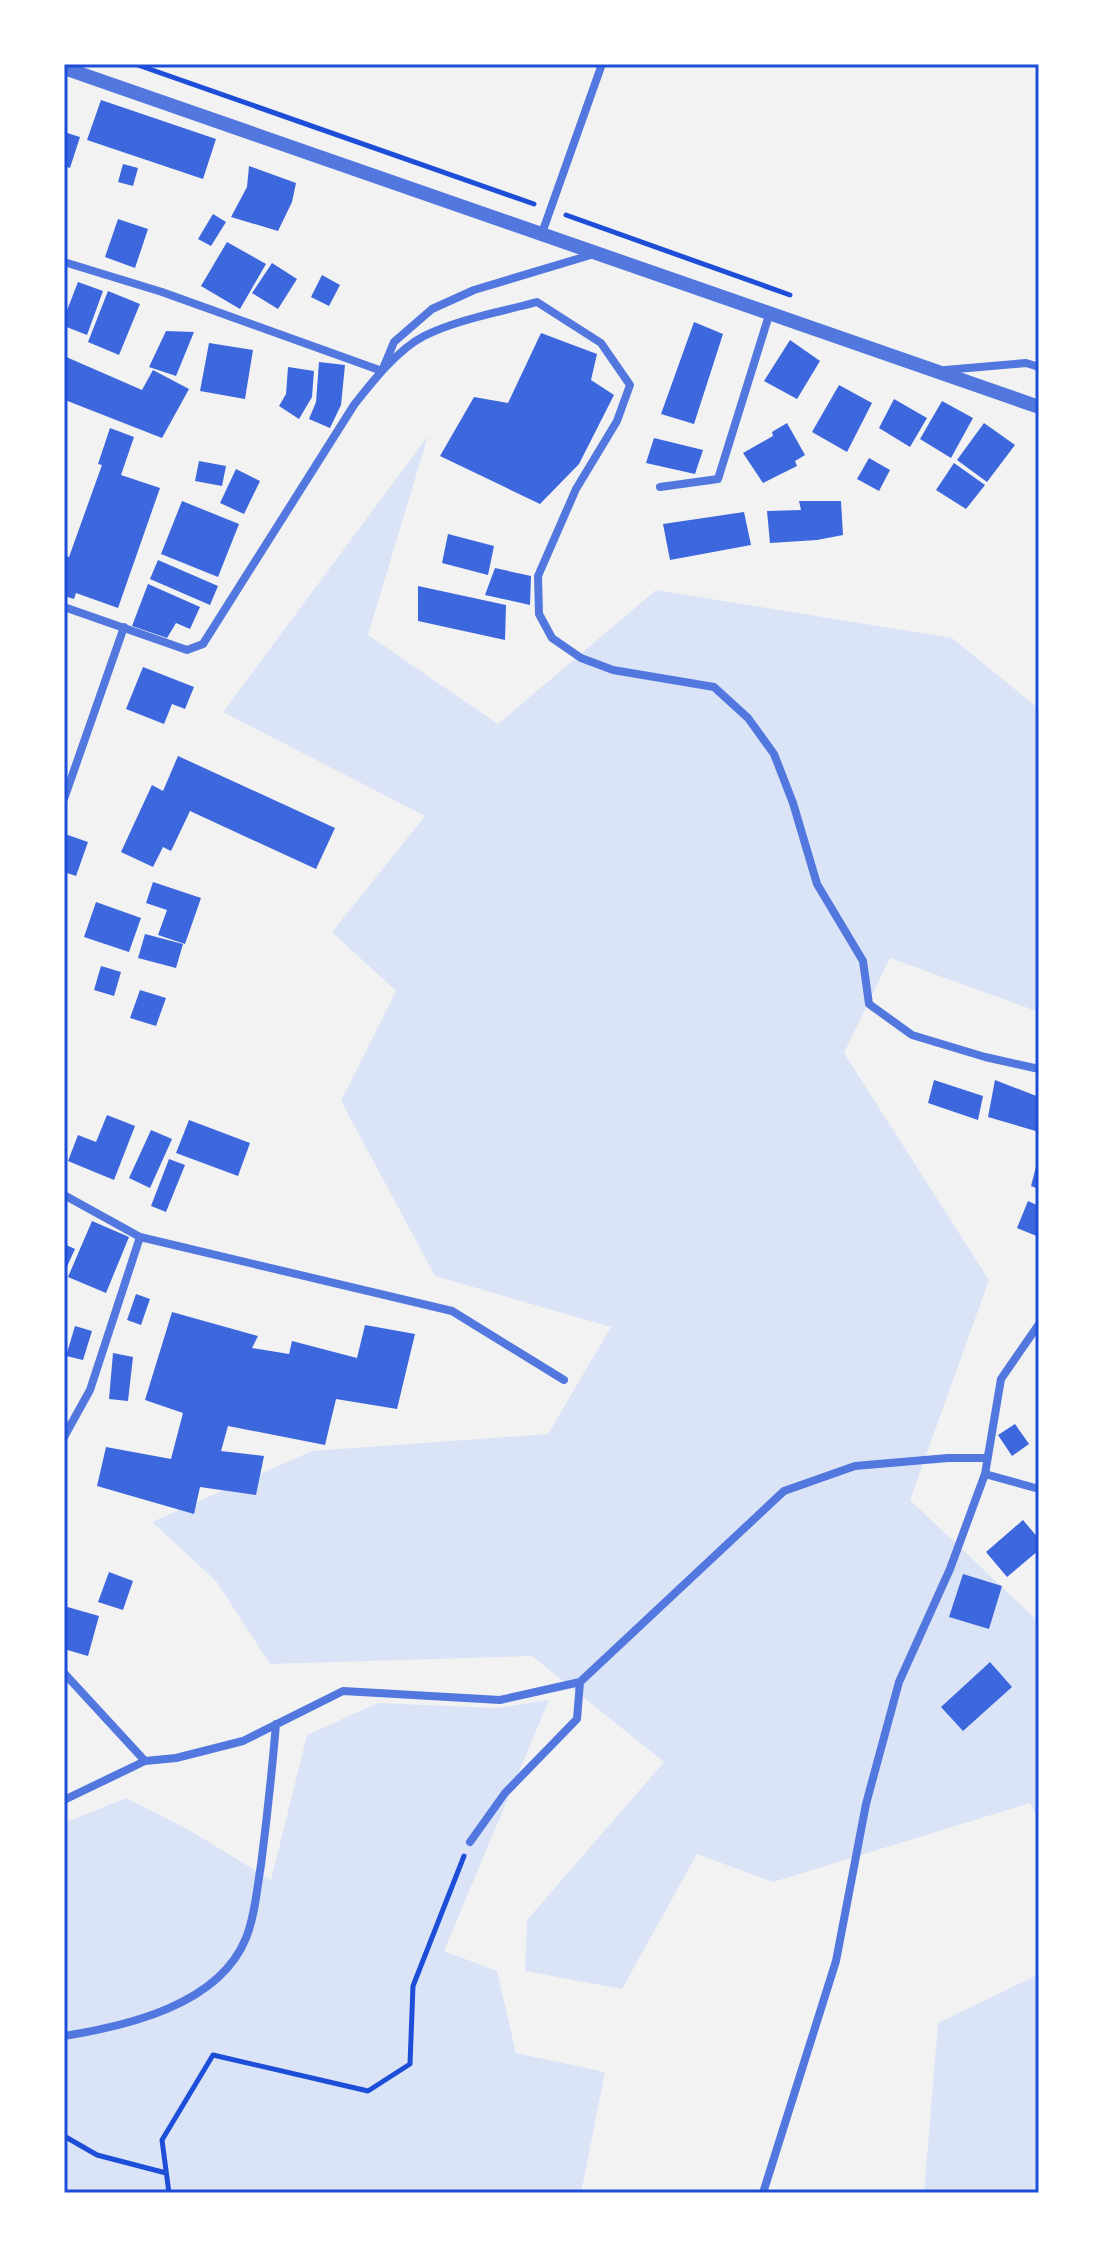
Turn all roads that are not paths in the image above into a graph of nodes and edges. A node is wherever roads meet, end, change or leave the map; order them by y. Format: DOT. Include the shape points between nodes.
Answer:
graph roads {
  1 [pos="602,64"];
  2 [pos="64,68"];
  3 [pos="542,233"];
  4 [pos="599,253"];
  5 [pos="64,262"];
  6 [pos="770,312"];
  7 [pos="1039,367"];
  8 [pos="940,370"];
  9 [pos="382,371"];
  10 [pos="1039,407"];
  11 [pos="660,487"];
  12 [pos="64,607"];
  13 [pos="124,627"];
  14 [pos="64,799"];
  15 [pos="1039,1069"];
  16 [pos="64,1195"];
  17 [pos="140,1237"];
  18 [pos="1039,1324"];
  19 [pos="564,1380"];
  20 [pos="64,1437"];
  21 [pos="987,1458"];
  22 [pos="985,1474"];
  23 [pos="1039,1489"];
  24 [pos="64,1673"];
  25 [pos="580,1682"];
  26 [pos="276,1724"];
  27 [pos="145,1761"];
  28 [pos="64,1800"];
  29 [pos="470,1842"];
  30 [pos="64,2036"];
  31 [pos="763,2193"];
  1 -- 3 [label="street"];
  2 -- 3 [label="street"];
  3 -- 4 [label="street"];
  4 -- 6 [label="street"];
  4 -- 9 [label="street" via="474,290 432,309 394,342"];
  5 -- 9 [label="street"];
  6 -- 8 [label="street"];
  6 -- 11 [label="street" via="718,479"];
  7 -- 8 [label="street" via="1026,363"];
  8 -- 10 [label="street"];
  9 -- 13 [label="street" via="354,405 203,644 187,650"];
  9 -- 15 [label="street" via="422,337 537,302 601,343 630,385 538,576 539,614 552,638 581,658 613,670 714,687 748,718 774,754 817,884 863,961 869,1004 912,1035"];
  12 -- 13 [label="street"];
  13 -- 14 [label="street"];
  16 -- 17 [label="street"];
  17 -- 19 [label="street" via="452,1311"];
  17 -- 20 [label="street" via="90,1390"];
  18 -- 21 [label="street" via="1001,1379"];
  21 -- 22 [label="street"];
  21 -- 25 [label="street" via="855,1466 784,1491"];
  22 -- 23 [label="street"];
  22 -- 31 [label="street" via="899,1682 866,1804 836,1961"];
  24 -- 27 [label="street"];
  25 -- 26 [label="street" via="500,1700 343,1691"];
  25 -- 29 [label="street" via="577,1719 505,1793"];
  26 -- 27 [label="street" via="243,1741"];
  26 -- 30 [label="street" via="246,1939 223,1972 183,2003 111,2028"];
  27 -- 28 [label="street"];
}
